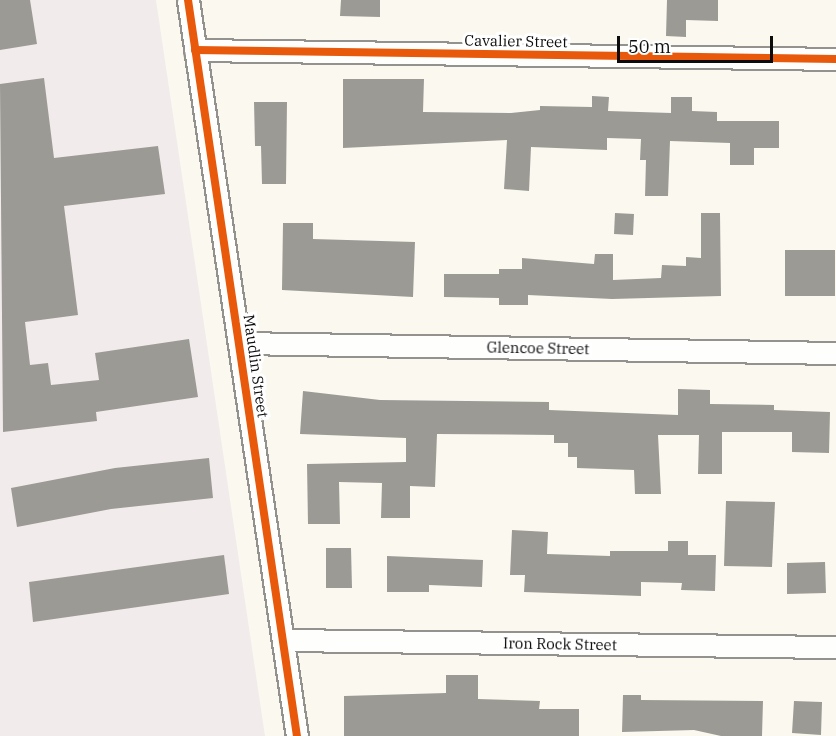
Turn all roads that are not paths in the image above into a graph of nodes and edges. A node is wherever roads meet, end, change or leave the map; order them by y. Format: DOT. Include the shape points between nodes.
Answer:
graph roads {
  1 [pos="188,0"];
  2 [pos="195,50"];
  3 [pos="836,59"];
  4 [pos="239,342"];
  5 [pos="836,353"];
  6 [pos="284,640"];
  7 [pos="836,647"];
  8 [pos="297,736"];
  1 -- 2 [label="street, Maudlin Street"];
  2 -- 3 [label="street, Cavalier Street"];
  2 -- 4 [label="street, Maudlin Street"];
  4 -- 5 [label="street, Glencoe Street"];
  4 -- 6 [label="street, Maudlin Street"];
  6 -- 7 [label="street, Iron Rock Street"];
  6 -- 8 [label="street, Maudlin Street"];
}
